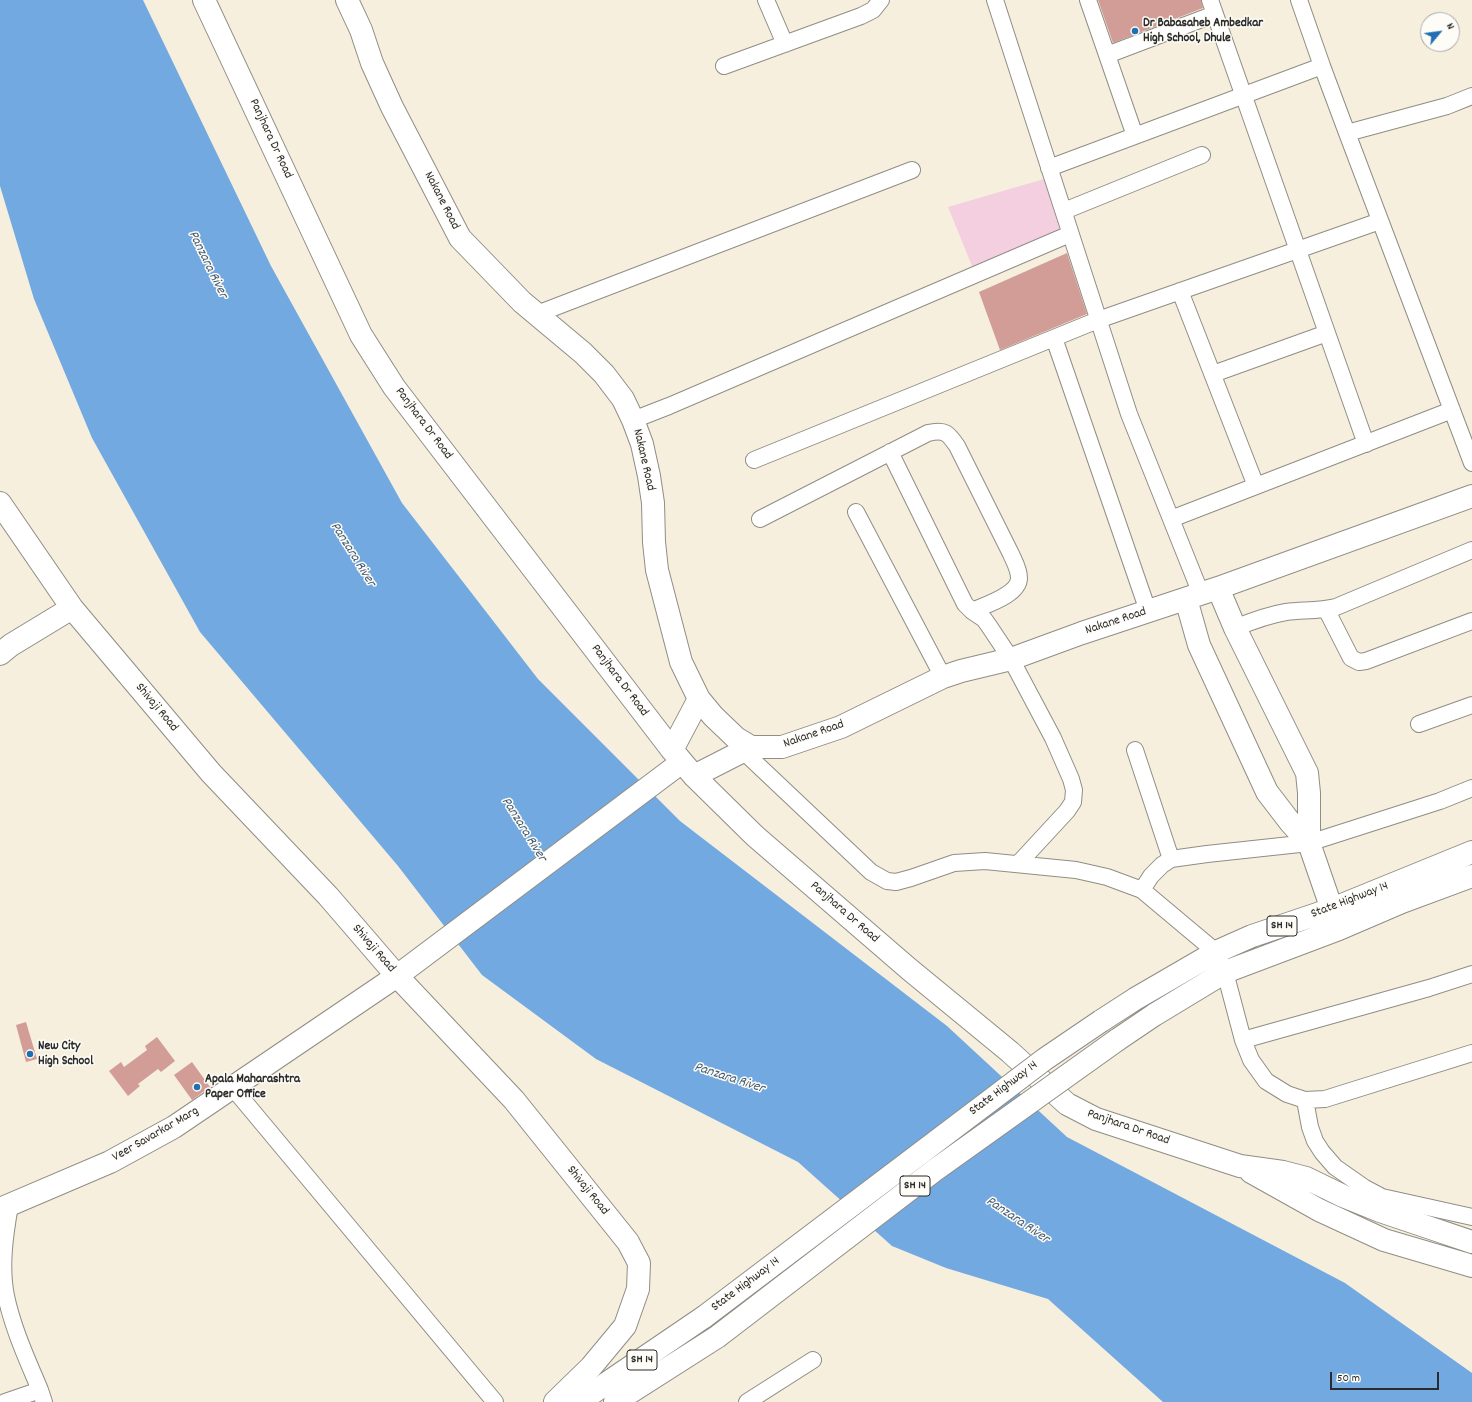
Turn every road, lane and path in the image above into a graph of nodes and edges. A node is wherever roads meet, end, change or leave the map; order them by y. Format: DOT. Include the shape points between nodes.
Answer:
graph roads {
  1 [pos="204,0"];
  2 [pos="347,0"];
  3 [pos="766,0"];
  4 [pos="881,0"];
  5 [pos="995,0"];
  6 [pos="1088,0"];
  7 [pos="1299,0"];
  8 [pos="1212,7"];
  9 [pos="785,44"];
  10 [pos="1107,54"];
  11 [pos="724,66"];
  12 [pos="1322,66"];
  13 [pos="1244,96"];
  14 [pos="1472,96"];
  15 [pos="1347,133"];
  16 [pos="1135,136"];
  17 [pos="1202,155"];
  18 [pos="1049,168"];
  19 [pos="912,170"];
  20 [pos="1064,211"];
  21 [pos="1380,221"];
  22 [pos="1070,234"];
  23 [pos="1298,250"];
  24 [pos="1180,291"];
  25 [pos="537,314"];
  26 [pos="1098,320"];
  27 [pos="1327,334"];
  28 [pos="1054,338"];
  29 [pos="1213,374"];
  30 [pos="1452,410"];
  31 [pos="633,420"];
  32 [pos="1366,444"];
  33 [pos="890,452"];
  34 [pos="754,460"];
  35 [pos="1472,463"];
  36 [pos="1256,486"];
  37 [pos="1472,496"];
  38 [pos="0,503"];
  39 [pos="856,512"];
  40 [pos="760,519"];
  41 [pos="1171,519"];
  42 [pos="1472,550"];
  43 [pos="1202,593"];
  44 [pos="72,608"];
  45 [pos="1326,609"];
  46 [pos="972,611"];
  47 [pos="1148,611"];
  48 [pos="1472,621"];
  49 [pos="1235,628"];
  50 [pos="0,654"];
  51 [pos="1011,659"];
  52 [pos="943,677"];
  53 [pos="699,699"];
  54 [pos="1472,705"];
  55 [pos="1419,724"];
  56 [pos="747,749"];
  57 [pos="1135,750"];
  58 [pos="683,762"];
  59 [pos="1472,788"];
  60 [pos="1309,843"];
  61 [pos="1472,852"];
  62 [pos="1171,859"];
  63 [pos="1018,864"];
  64 [pos="1472,876"];
  65 [pos="1142,890"];
  66 [pos="1335,919"];
  67 [pos="1216,952"];
  68 [pos="1225,972"];
  69 [pos="1472,974"];
  70 [pos="397,976"];
  71 [pos="1243,1040"];
  72 [pos="1472,1054"];
  73 [pos="233,1088"];
  74 [pos="1305,1100"];
  75 [pos="1240,1166"];
  76 [pos="5,1207"];
  77 [pos="1397,1208"];
  78 [pos="1472,1217"];
  79 [pos="1384,1240"];
  80 [pos="1472,1242"];
  81 [pos="1472,1266"];
  82 [pos="0,1314"];
  83 [pos="16,1334"];
  84 [pos="813,1360"];
  85 [pos="42,1396"];
  86 [pos="5,1402"];
  87 [pos="495,1402"];
  88 [pos="555,1402"];
  89 [pos="579,1402"];
  90 [pos="615,1402"];
  91 [pos="747,1402"];
  1 -- 58 [label="street, Panjhara Dr Road" via="361,335 394,387"];
  2 -- 25 [label="street, Nakane Road" via="392,107 460,238"];
  3 -- 9 [label="street"];
  4 -- 9 [label="street" via="873,10"];
  5 -- 18 [label="street"];
  6 -- 10 [label="street"];
  7 -- 12 [label="street"];
  8 -- 10 [label="street"];
  8 -- 13 [label="street"];
  9 -- 11 [label="street"];
  10 -- 16 [label="street"];
  12 -- 13 [label="street"];
  12 -- 15 [label="street"];
  13 -- 16 [label="street"];
  13 -- 23 [label="street"];
  14 -- 15 [label="street" via="1446,106"];
  15 -- 21 [label="street"];
  16 -- 18 [label="street"];
  17 -- 20 [label="street"];
  18 -- 20 [label="street"];
  19 -- 25 [label="street"];
  20 -- 22 [label="street"];
  21 -- 23 [label="street"];
  21 -- 30 [label="street"];
  22 -- 26 [label="street"];
  22 -- 31 [label="street"];
  23 -- 24 [label="street"];
  23 -- 27 [label="street"];
  24 -- 26 [label="street"];
  24 -- 29 [label="street"];
  25 -- 31 [label="street, Nakane Road" via="604,374 623,399"];
  26 -- 28 [label="street"];
  26 -- 41 [label="street" via="1129,414"];
  27 -- 29 [label="street"];
  27 -- 32 [label="street"];
  28 -- 34 [label="street"];
  28 -- 47 [label="street"];
  29 -- 36 [label="street"];
  30 -- 32 [label="street"];
  30 -- 35 [label="street"];
  31 -- 53 [label="street, Nakane Road" via="642,444 649,476 657,570 681,662"];
  32 -- 36 [label="street"];
  33 -- 40 [label="street"];
  33 -- 46 [label="street" via="965,604"];
  33 -- 46 [label="street" via="937,430 944,431 958,446 1018,569 1019,578 1018,585 1005,596"];
  36 -- 41 [label="street"];
  37 -- 43 [label="street, Nakane Road"];
  38 -- 44 [label="street, Shivaji Road"];
  39 -- 52 [label="street"];
  41 -- 43 [label="street"];
  42 -- 45 [label="street"];
  43 -- 47 [label="street, Nakane Road"];
  43 -- 49 [label="street"];
  43 -- 60 [label="street" via="1199,645 1267,792"];
  44 -- 50 [label="street"];
  44 -- 70 [label="street, Shivaji Road" via="211,773 328,896"];
  45 -- 48 [label="street" via="1350,658 1359,662"];
  45 -- 49 [label="street" via="1268,615"];
  46 -- 51 [label="street" via="984,619"];
  47 -- 51 [label="street, Nakane Road"];
  49 -- 60 [label="street" via="1307,773 1310,793"];
  51 -- 52 [label="street, Nakane Road"];
  51 -- 63 [label="street" via="1053,738 1074,790 1073,802 1067,812"];
  52 -- 56 [label="street, Nakane Road" via="841,727 782,747"];
  53 -- 56 [label="street, Nakane Road"];
  53 -- 58 [label="street"];
  54 -- 55 [label="street"];
  56 -- 58 [label="street"];
  56 -- 63 [label="street" via="871,872 887,881 896,882 911,878 954,863 986,861"];
  57 -- 62 [label="street"];
  58 -- 70 [label="street, Veer Savarkar Marg"];
  58 -- 75 [label="street, Panjhara Dr Road" via="755,836 909,970 1010,1052 1067,1104 1096,1119"];
  59 -- 60 [label="street" via="1440,801"];
  60 -- 62 [label="street"];
  60 -- 66 [label="street"];
  61 -- 66 [label="street, State Highway 14 / SH 14"];
  62 -- 65 [label="street" via="1151,876"];
  63 -- 65 [label="street" via="1076,870 1107,877"];
  64 -- 66 [label="street, State Highway 14 / SH 14" via="1402,902"];
  65 -- 67 [label="street"];
  66 -- 67 [label="street, State Highway 14 / SH 14" via="1252,936"];
  66 -- 68 [label="street, State Highway 14 / SH 14"];
  67 -- 68 [label="street"];
  67 -- 89 [label="street, State Highway 14 / SH 14, bridge" via="1135,999 1045,1059 704,1317"];
  68 -- 71 [label="street"];
  68 -- 90 [label="street, State Highway 14 / SH 14, bridge" via="1117,1040 935,1170 717,1337"];
  69 -- 71 [label="street"];
  70 -- 73 [label="street, Veer Savarkar Marg"];
  70 -- 88 [label="street, Shivaji Road" via="514,1100 628,1242 639,1263 638,1289 625,1326 591,1367"];
  71 -- 74 [label="street" via="1251,1060 1266,1081 1287,1094"];
  72 -- 74 [label="street" via="1325,1099"];
  73 -- 76 [label="street, Veer Savarkar Marg" via="174,1127 110,1162"];
  73 -- 87 [label="street"];
  74 -- 77 [label="street" via="1310,1127 1322,1152 1335,1167"];
  75 -- 77 [label="street, Panjhara Dr Road" via="1284,1172 1306,1178 1343,1196"];
  75 -- 79 [label="street, Panjhara Dr Road" via="1319,1210"];
  76 -- 83 [label="street" via="3,1261 6,1294"];
  77 -- 78 [label="street"];
  77 -- 79 [label="street"];
  77 -- 80 [label="street, Panjhara Dr Road"];
  79 -- 81 [label="street, Panjhara Dr Road"];
  82 -- 83 [label="street"];
  83 -- 85 [label="street"];
  84 -- 91 [label="street"];
  85 -- 86 [label="street"];
}
